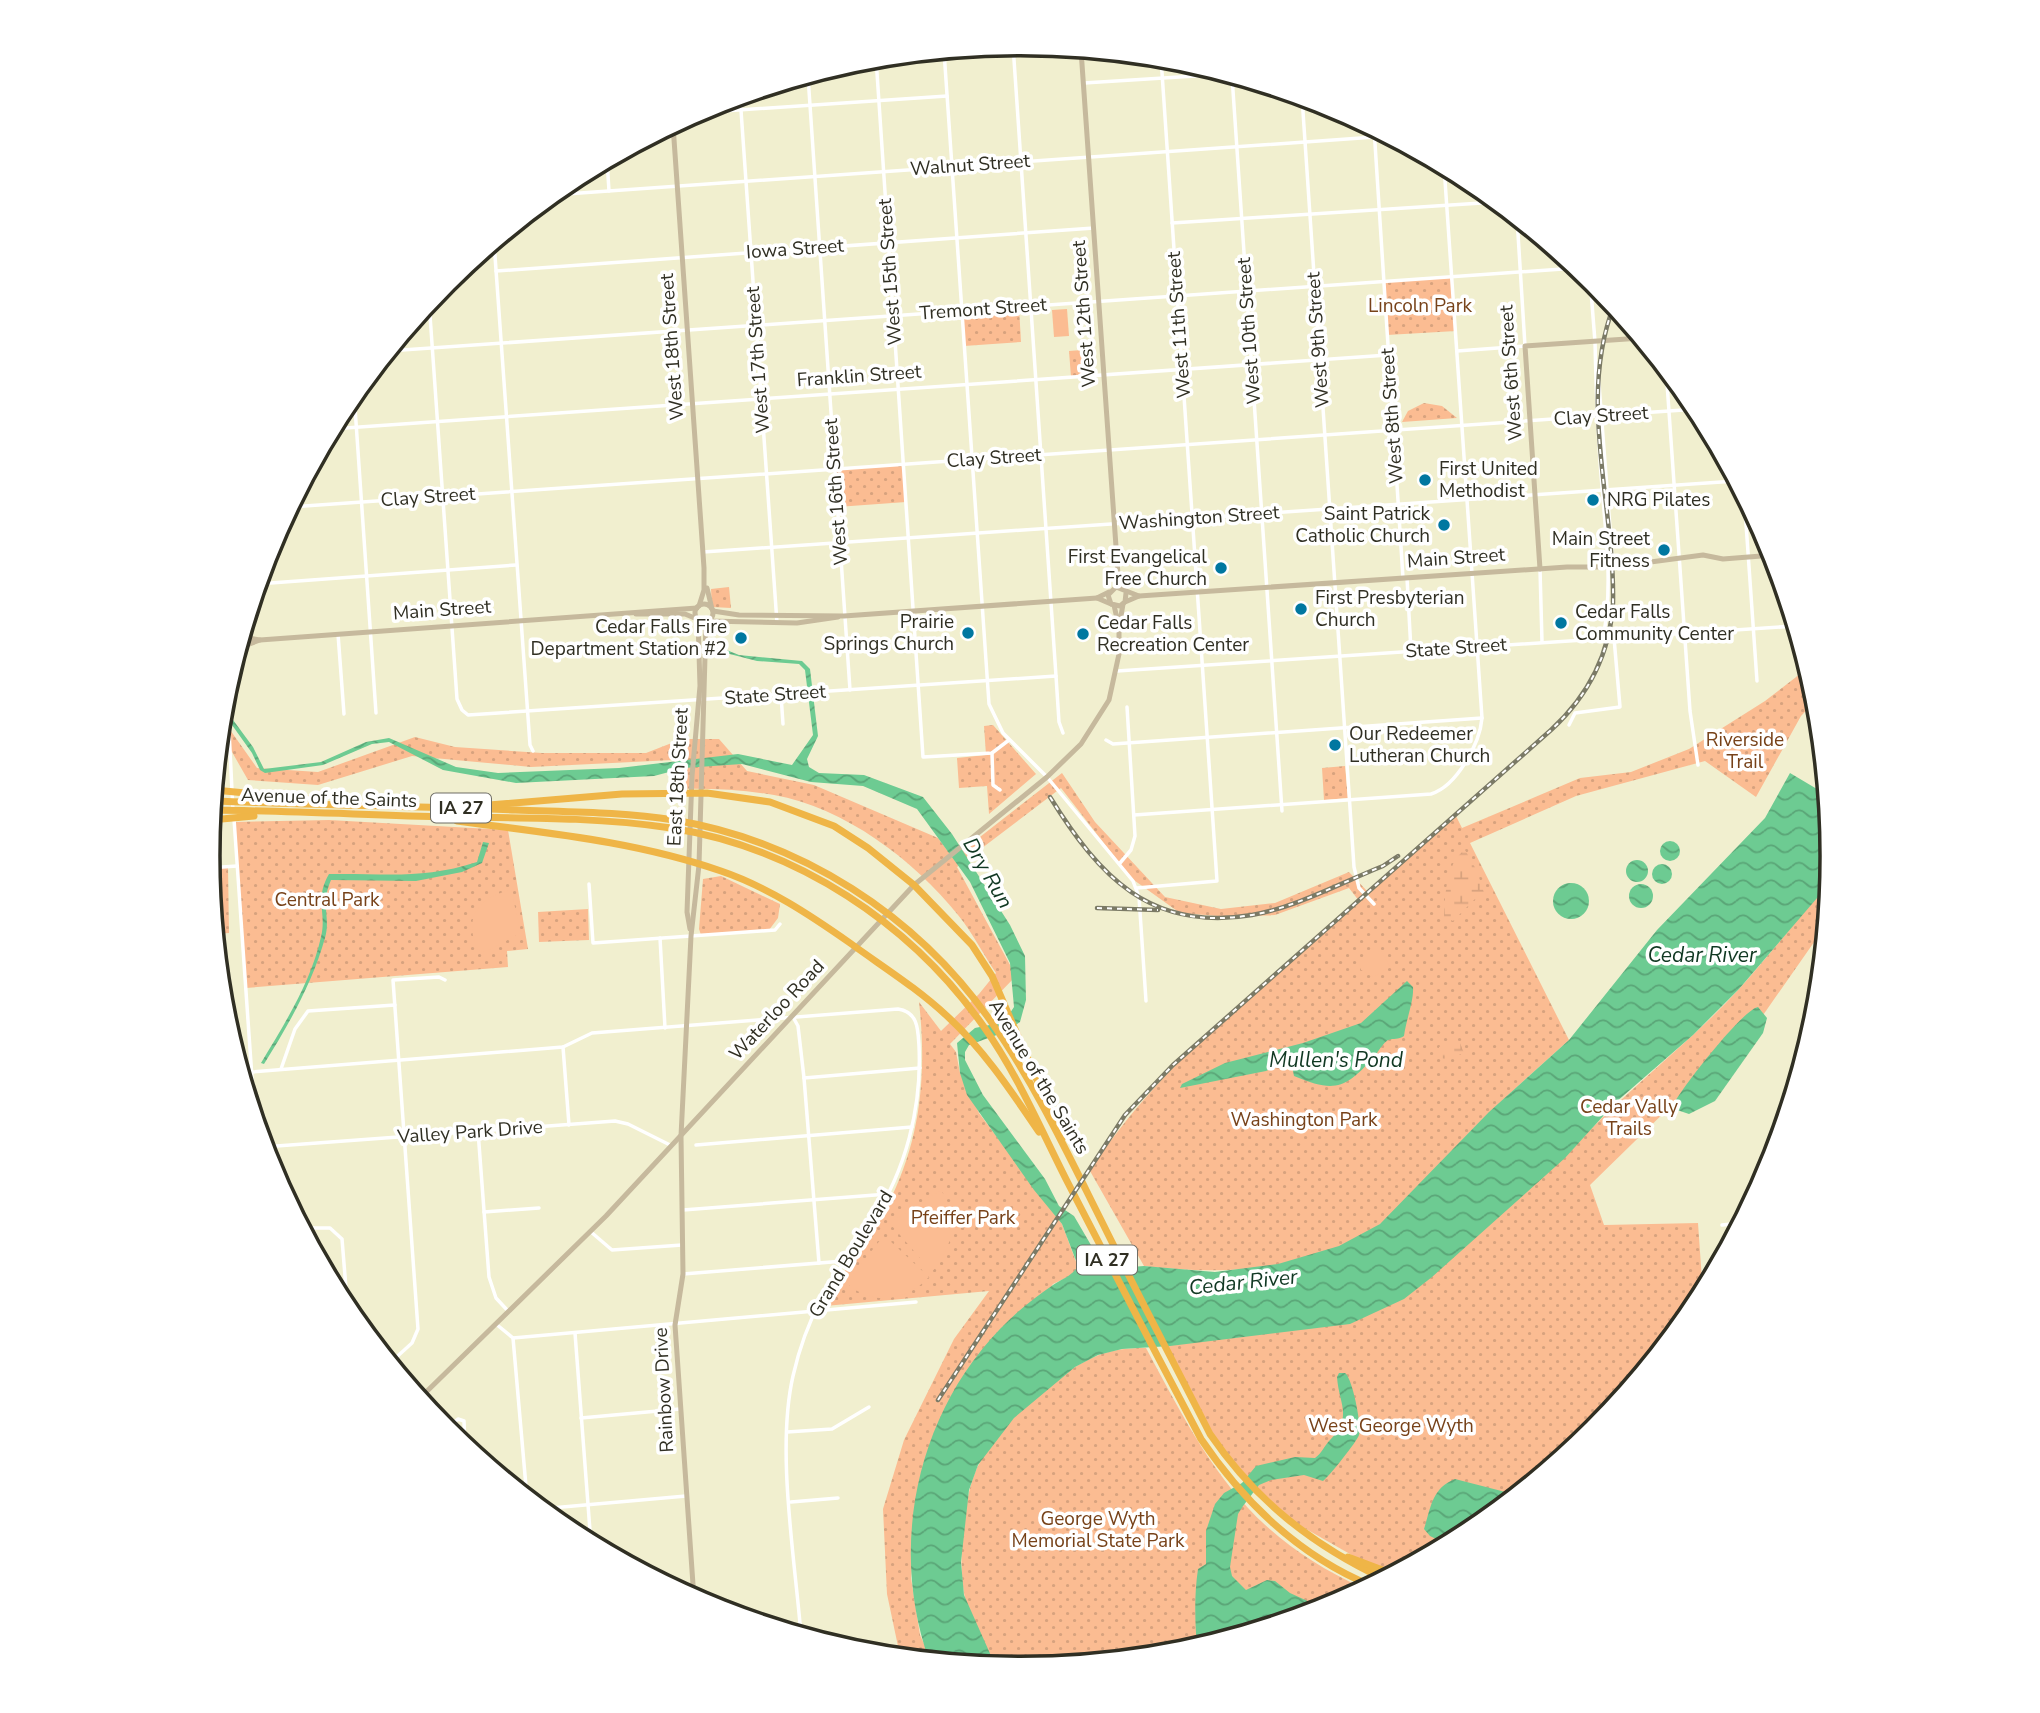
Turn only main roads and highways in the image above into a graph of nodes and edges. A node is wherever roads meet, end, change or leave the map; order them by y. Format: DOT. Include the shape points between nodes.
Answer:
graph roads {
  1 [pos="1082,59"];
  2 [pos="674,135"];
  3 [pos="1630,339"];
  4 [pos="1762,556"];
  5 [pos="704,568"];
  6 [pos="1540,569"];
  7 [pos="1118,575"];
  8 [pos="1111,590"];
  9 [pos="1124,591"];
  10 [pos="1139,596"];
  11 [pos="1097,598"];
  12 [pos="1124,603"];
  13 [pos="1112,605"];
  14 [pos="698,607"];
  15 [pos="712,610"];
  16 [pos="626,613"];
  17 [pos="844,616"];
  18 [pos="698,619"];
  19 [pos="707,621"];
  20 [pos="1119,628"];
  21 [pos="250,638"];
  22 [pos="260,640"];
  23 [pos="248,644"];
  24 [pos="700,700"];
  25 [pos="222,793"];
  26 [pos="691,794"];
  27 [pos="702,794"];
  28 [pos="221,802"];
  29 [pos="248,806"];
  30 [pos="431,806"];
  31 [pos="221,813"];
  32 [pos="421,816"];
  33 [pos="674,824"];
  34 [pos="688,862"];
  35 [pos="699,865"];
  36 [pos="915,885"];
  37 [pos="691,936"];
  38 [pos="855,947"];
  39 [pos="967,997"];
  40 [pos="681,1136"];
  41 [pos="1051,1150"];
  42 [pos="1079,1177"];
  43 [pos="426,1392"];
  44 [pos="1321,1546"];
  45 [pos="1382,1570"];
  46 [pos="1374,1574"];
  47 [pos="1360,1580"];
  48 [pos="693,1586"];
  1 -- 7 [label="main road, West 12th Street"];
  2 -- 5 [label="main road, West 18th Street"];
  3 -- 6 [label="main road, West 6th Street" via="1525,346"];
  4 -- 6 [label="main road, Main Street" via="1679,556 1610,567"];
  5 -- 14 [label="main road, West 18th Street"];
  5 -- 15 [label="main road, West 18th Street"];
  6 -- 10 [label="main road, Main Street"];
  7 -- 8 [label="main road, West 12th Street"];
  7 -- 9 [label="main road, West 12th Street"];
  8 -- 9 [label="main road, Main Street"];
  8 -- 11 [label="main road"];
  8 -- 13 [label="main road, Waterloo Road"];
  9 -- 10 [label="main road, Main Street"];
  9 -- 12 [label="main road, Waterloo Road"];
  10 -- 12 [label="main road, Main Street"];
  11 -- 13 [label="main road"];
  11 -- 17 [label="main road"];
  12 -- 13 [label="main road, Main Street"];
  12 -- 20 [label="main road, Waterloo Road"];
  13 -- 20 [label="main road, Waterloo Road"];
  14 -- 15 [label="main road, Main Street" via="705,604"];
  14 -- 16 [label="main road, Main Street"];
  14 -- 18 [label="main road, East 18th Street"];
  15 -- 17 [label="main road"];
  15 -- 19 [label="main road"];
  16 -- 18 [label="main road, Main Street" via="685,614"];
  16 -- 22 [label="main road, Main Street"];
  17 -- 19 [label="main road" via="777,623"];
  18 -- 19 [label="main road, Main Street"];
  18 -- 24 [label="main road, East 18th Street"];
  19 -- 24 [label="main road, East 18th Street"];
  20 -- 36 [label="main road, Waterloo Road" via="1117,671 1109,700 1093,728 1046,777"];
  21 -- 22 [label="main road, Main Street"];
  22 -- 23 [label="main road, Main Street"];
  24 -- 26 [label="main road, East 18th Street"];
  24 -- 27 [label="main road, East 18th Street"];
  25 -- 29 [label="highway"];
  26 -- 27 [label="highway"];
  26 -- 30 [label="highway"];
  26 -- 34 [label="main road, East 18th Street"];
  27 -- 35 [label="main road, East 18th Street"];
  27 -- 36 [label="highway" via="770,802 819,819 868,848"];
  28 -- 29 [label="highway, Avenue of the Saints"];
  29 -- 30 [label="highway, Avenue of the Saints / IA 27"];
  29 -- 31 [label="highway"];
  29 -- 32 [label="highway, Avenue of the Saints / IA 27"];
  30 -- 33 [label="highway, Avenue of the Saints / IA 27"];
  32 -- 33 [label="highway, Avenue of the Saints / IA 27"];
  32 -- 34 [label="highway" via="564,833"];
  33 -- 39 [label="highway, Avenue of the Saints / IA 27" via="718,834 866,903 901,929"];
  34 -- 35 [label="highway"];
  34 -- 37 [label="main road, East 18th Street"];
  35 -- 37 [label="main road, East 18th Street"];
  35 -- 38 [label="highway" via="764,889"];
  36 -- 38 [label="main road, Waterloo Road"];
  36 -- 42 [label="highway" via="972,945 992,976"];
  37 -- 40 [label="main road, East 18th Street"];
  38 -- 40 [label="main road, Waterloo Road"];
  38 -- 41 [label="highway" via="948,1016 1004,1080"];
  39 -- 41 [label="highway, Avenue of the Saints / IA 27"];
  39 -- 42 [label="highway, Avenue of the Saints / IA 27" via="1007,1047"];
  40 -- 43 [label="main road, Waterloo Road" via="591,1232"];
  40 -- 48 [label="main road, Rainbow Drive" via="684,1245 675,1325"];
  41 -- 47 [label="highway, Avenue of the Saints / IA 27" via="1201,1439 1226,1475 1260,1513 1323,1562"];
  42 -- 44 [label="highway, Avenue of the Saints / IA 27" via="1210,1434 1268,1505"];
  44 -- 45 [label="highway"];
  44 -- 46 [label="highway, Avenue of the Saints / IA 27"];
}
